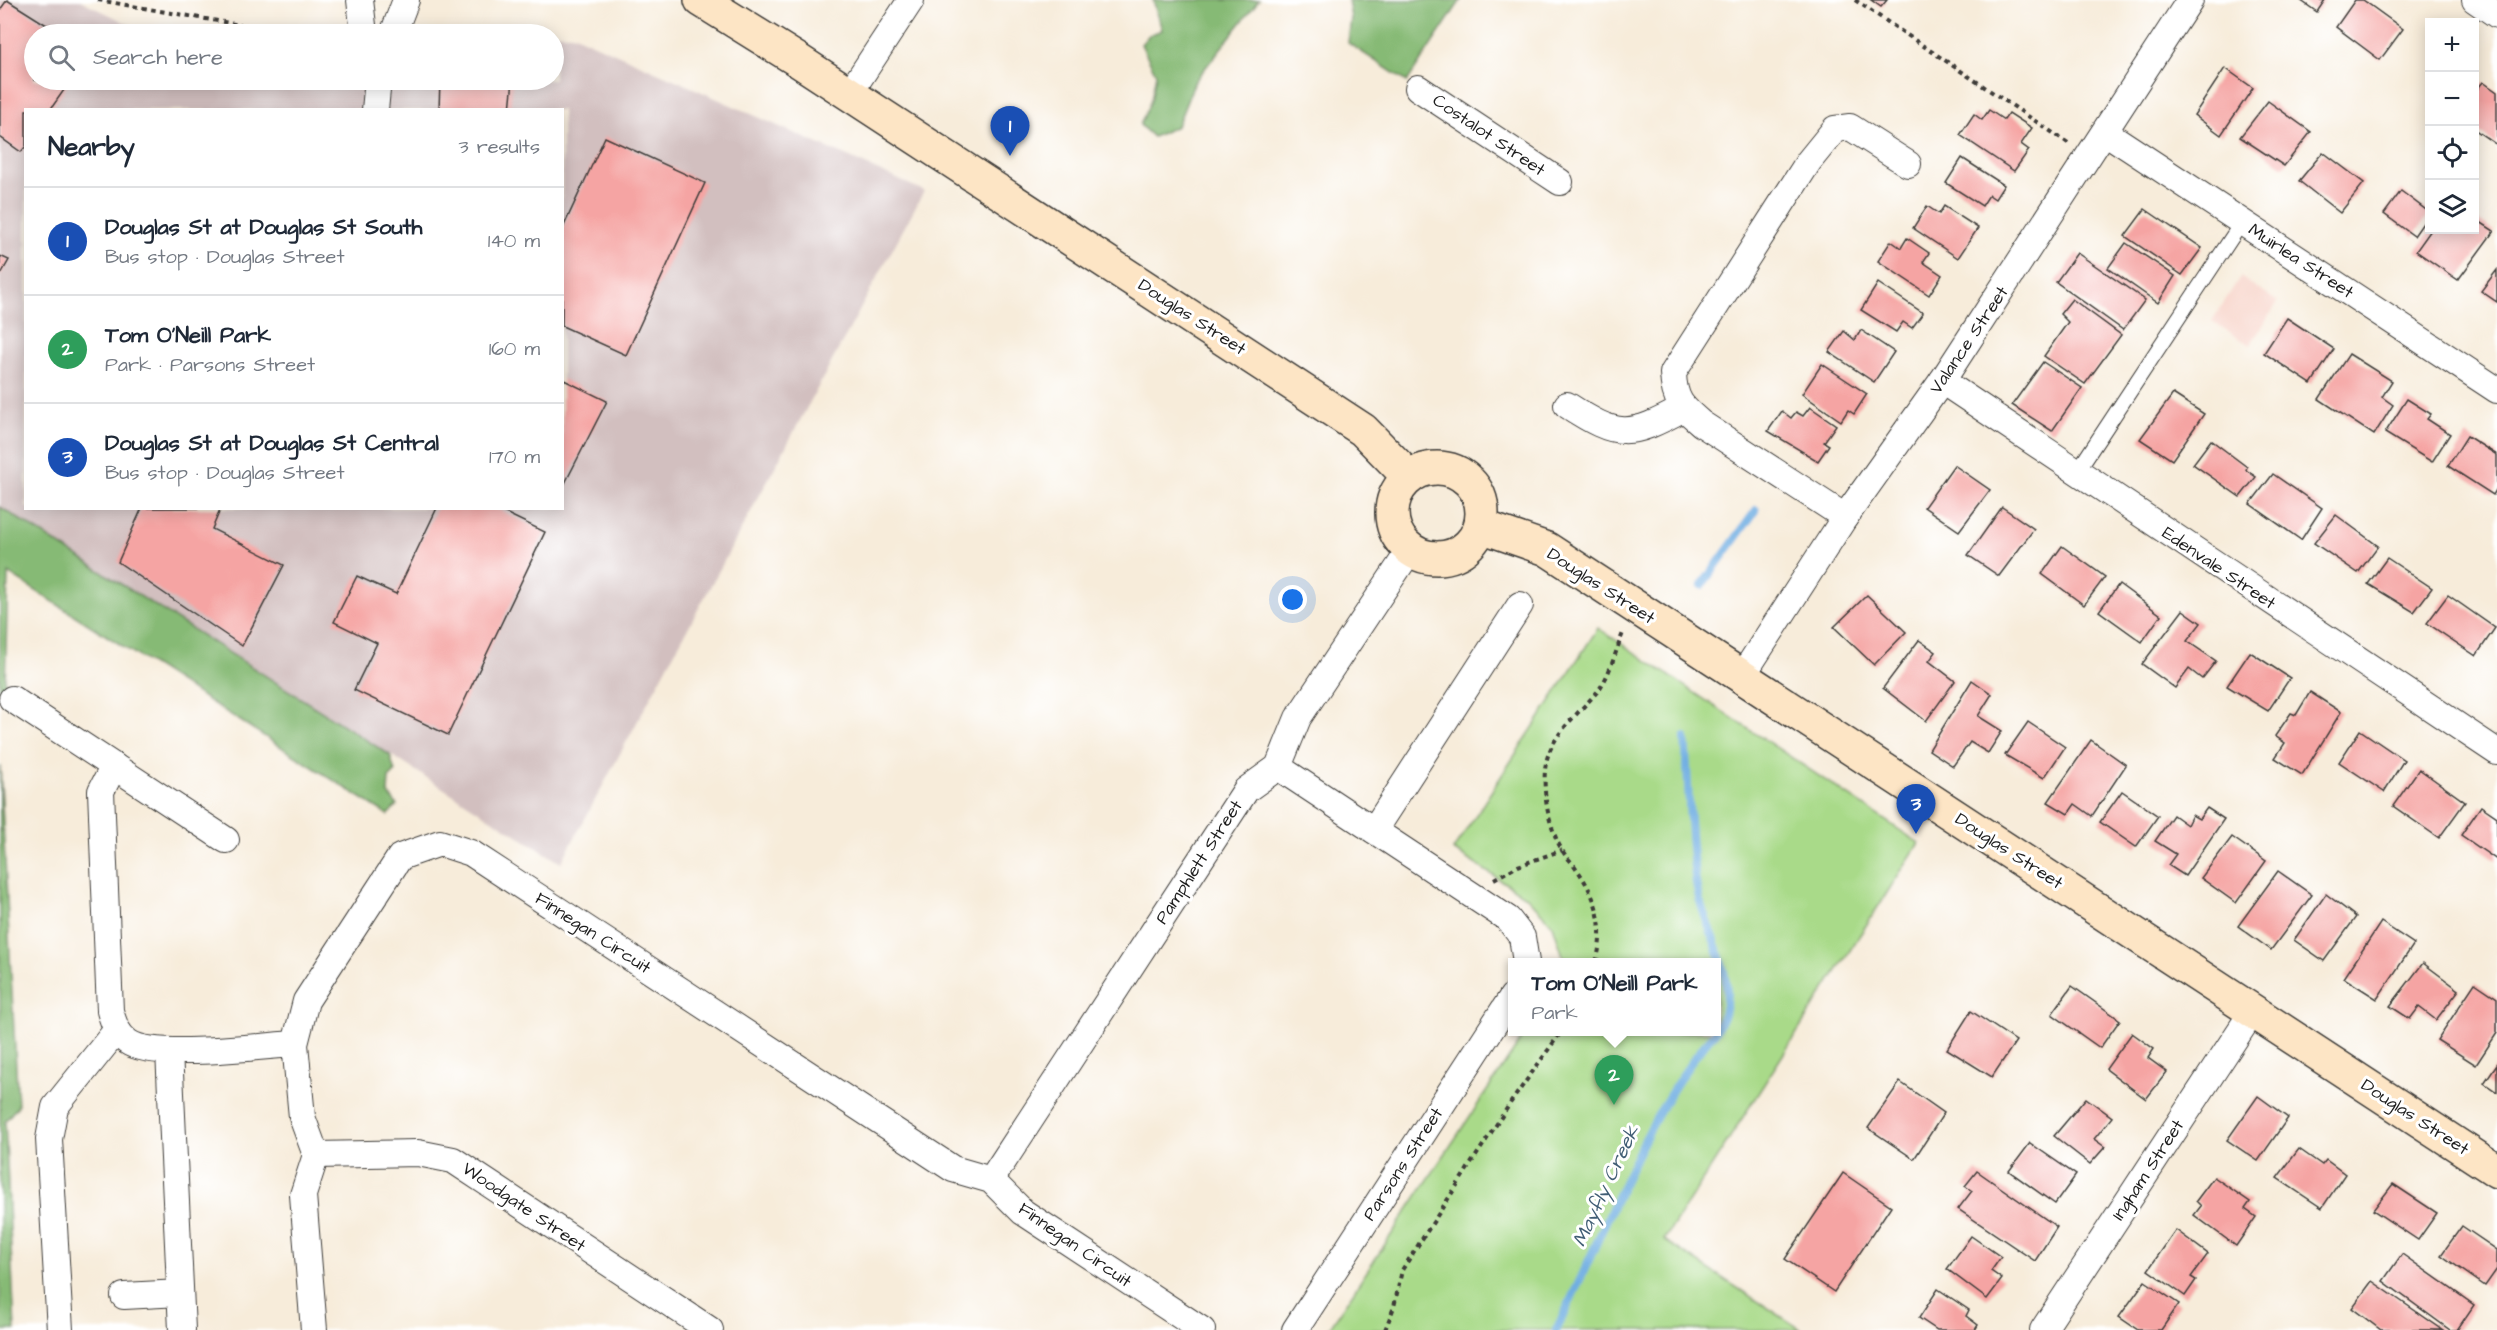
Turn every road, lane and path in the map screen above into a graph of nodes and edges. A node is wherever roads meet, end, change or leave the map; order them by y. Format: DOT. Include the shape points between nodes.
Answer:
graph roads {
  1 [pos="98,0"];
  2 [pos="360,0"];
  3 [pos="406,0"];
  4 [pos="701,0"];
  5 [pos="911,0"];
  6 [pos="1855,0"];
  7 [pos="2190,0"];
  8 [pos="2475,0"];
  9 [pos="2497,15"];
  10 [pos="235,24"];
  11 [pos="356,24"];
  12 [pos="397,24"];
  13 [pos="1418,88"];
  14 [pos="377,90"];
  15 [pos="849,94"];
  16 [pos="375,108"];
  17 [pos="2105,132"];
  18 [pos="2089,157"];
  19 [pos="1908,164"];
  20 [pos="1560,182"];
  21 [pos="2242,222"];
  22 [pos="1942,381"];
  23 [pos="2497,390"];
  24 [pos="1566,405"];
  25 [pos="1684,408"];
  26 [pos="2076,473"];
  27 [pos="1409,477"];
  28 [pos="1845,518"];
  29 [pos="1480,526"];
  30 [pos="1410,550"];
  31 [pos="1520,605"];
  32 [pos="1638,610"];
  33 [pos="1742,676"];
  34 [pos="12,699"];
  35 [pos="2497,752"];
  36 [pos="114,766"];
  37 [pos="1278,767"];
  38 [pos="1374,830"];
  39 [pos="226,840"];
  40 [pos="1562,850"];
  41 [pos="1461,887"];
  42 [pos="1525,958"];
  43 [pos="1597,958"];
  44 [pos="1508,1004"];
  45 [pos="2253,1011"];
  46 [pos="116,1031"];
  47 [pos="1559,1036"];
  48 [pos="295,1044"];
  49 [pos="169,1051"];
  50 [pos="316,1155"];
  51 [pos="2497,1171"];
  52 [pos="991,1180"];
  53 [pos="180,1293"];
  54 [pos="124,1296"];
  55 [pos="60,1330"];
  56 [pos="182,1330"];
  57 [pos="314,1330"];
  58 [pos="710,1330"];
  59 [pos="1202,1330"];
  60 [pos="1295,1330"];
  61 [pos="1385,1330"];
  62 [pos="2043,1330"];
  1 -- 10 [label="path"];
  2 -- 11 [label="street"];
  3 -- 12 [label="street"];
  4 -- 15 [label="main road, Douglas Street"];
  5 -- 15 [label="street"];
  6 -- 18 [label="path"];
  7 -- 17 [label="street, Valance Street"];
  8 -- 9 [label="street"];
  13 -- 20 [label="street, Costalot Street"];
  14 -- 16 [label="street"];
  15 -- 27 [label="main road, Douglas Street" via="1363,430"];
  17 -- 18 [label="street, Valance Street"];
  17 -- 21 [label="street, Muirlea Street"];
  18 -- 22 [label="street, Valance Street"];
  19 -- 25 [label="street" via="1850,127 1835,129 1826,138 1673,373 1674,393"];
  21 -- 23 [label="street, Muirlea Street"];
  21 -- 26 [label="lane"];
  22 -- 26 [label="street, Edenvale Street"];
  22 -- 28 [label="street, Valance Street"];
  24 -- 25 [label="street" via="1601,427 1618,431 1653,424"];
  25 -- 28 [label="street" via="1702,424"];
  26 -- 35 [label="street, Edenvale Street"];
  27 -- 29 [label="main road" via="1430,468 1463,475 1482,503"];
  27 -- 30 [label="main road" via="1397,493 1392,514 1397,534"];
  28 -- 33 [label="street, Valance Street"];
  29 -- 30 [label="main road" via="1472,542 1452,556 1426,557"];
  29 -- 32 [label="main road, Douglas Street" via="1547,549"];
  30 -- 37 [label="street" via="1298,718"];
  31 -- 38 [label="street"];
  32 -- 33 [label="main road, Douglas Street"];
  32 -- 40 [label="path" via="1622,633 1598,690 1570,719 1552,746 1545,768 1545,794"];
  33 -- 45 [label="main road, Douglas Street"];
  34 -- 36 [label="street"];
  36 -- 39 [label="street"];
  36 -- 46 [label="street" via="101,791 110,1011"];
  37 -- 38 [label="street"];
  37 -- 52 [label="street, Pamphlett Street" via="1246,790"];
  38 -- 41 [label="street"];
  40 -- 41 [label="path" via="1488,882"];
  40 -- 43 [label="path" via="1590,888 1601,923"];
  41 -- 42 [label="street" via="1508,919 1522,937"];
  44 -- 60 [label="street, Parsons Street"];
  45 -- 51 [label="main road, Douglas Street"];
  45 -- 62 [label="street, Ingham Street"];
  46 -- 49 [label="street" via="130,1044"];
  46 -- 55 [label="street" via="63,1094 50,1121"];
  47 -- 61 [label="path" via="1511,1102 1402,1270"];
  48 -- 49 [label="street"];
  48 -- 50 [label="street, Finnegan Circuit" via="302,1118"];
  48 -- 52 [label="street, Finnegan Circuit" via="306,1001 400,857 440,843 471,853 953,1169"];
  49 -- 53 [label="street"];
  50 -- 57 [label="street" via="303,1195"];
  50 -- 58 [label="street, Woodgate Street" via="418,1153 453,1160"];
  52 -- 59 [label="street, Finnegan Circuit" via="1023,1212"];
  53 -- 54 [label="street"];
  53 -- 56 [label="street"];
}
